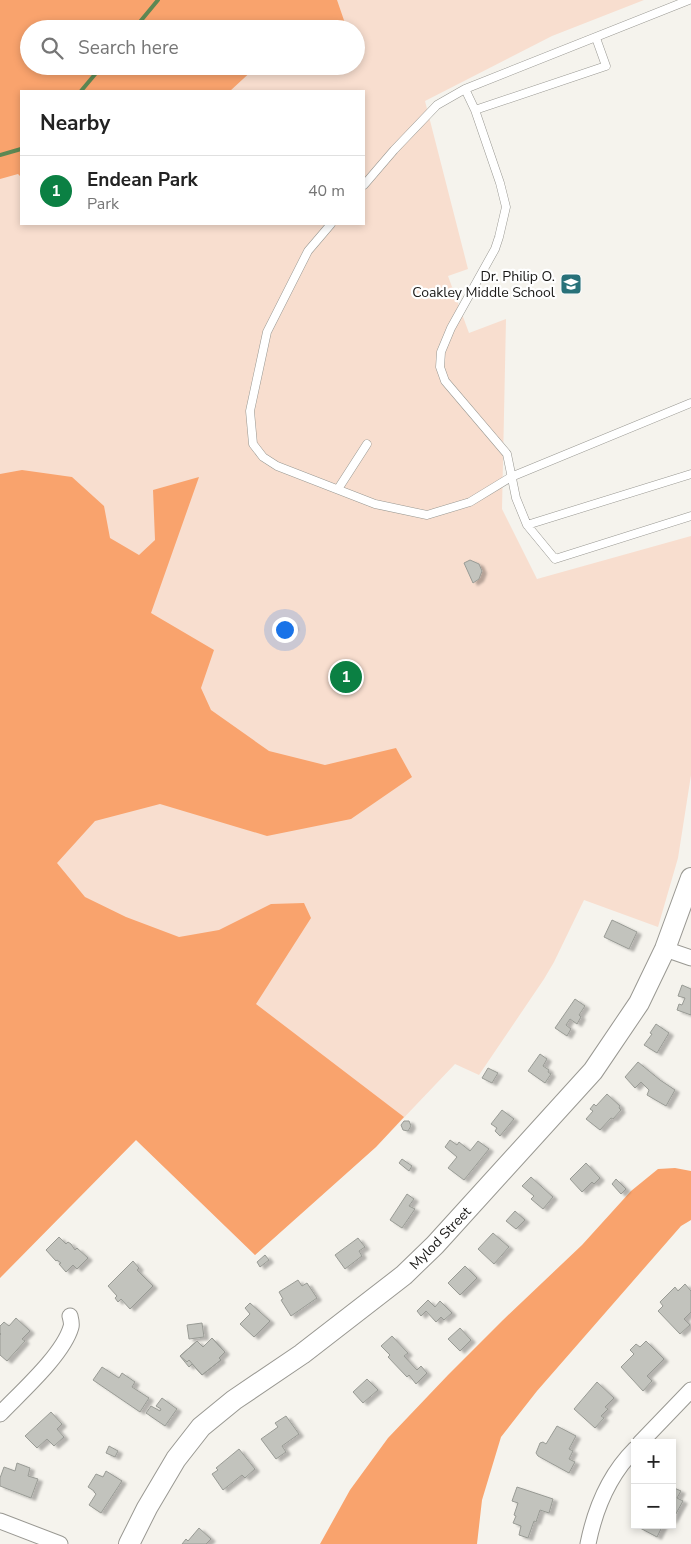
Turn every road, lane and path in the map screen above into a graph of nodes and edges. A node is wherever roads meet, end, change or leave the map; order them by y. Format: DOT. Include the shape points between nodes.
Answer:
graph roads {
  1 [pos="689,0"];
  2 [pos="596,38"];
  3 [pos="465,89"];
  4 [pos="475,110"];
  5 [pos="365,184"];
  6 [pos="330,225"];
  7 [pos="691,403"];
  8 [pos="367,444"];
  9 [pos="691,474"];
  10 [pos="511,477"];
  11 [pos="338,489"];
  12 [pos="691,516"];
  13 [pos="527,525"];
  14 [pos="691,878"];
  15 [pos="665,949"];
  16 [pos="691,958"];
  17 [pos="70,1316"];
  18 [pos="691,1390"];
  19 [pos="0,1414"];
  20 [pos="644,1439"];
  21 [pos="631,1454"];
  22 [pos="0,1521"];
  23 [pos="60,1544"];
  24 [pos="129,1544"];
  25 [pos="588,1544"];
  1 -- 2 [label="lane"];
  2 -- 3 [label="lane"];
  2 -- 4 [label="lane" via="606,66"];
  3 -- 4 [label="lane"];
  3 -- 5 [label="lane" via="437,105"];
  4 -- 10 [label="lane" via="506,207 495,248 451,328 441,352 440,367 445,381 507,454"];
  6 -- 11 [label="lane" via="308,251 267,332 250,411 252,444 263,457"];
  7 -- 10 [label="lane"];
  8 -- 11 [label="lane"];
  9 -- 13 [label="lane"];
  10 -- 11 [label="lane" via="470,502 427,515 375,504"];
  10 -- 13 [label="lane"];
  12 -- 13 [label="lane" via="555,559"];
  14 -- 15 [label="street, Mylod Street"];
  15 -- 16 [label="street"];
  15 -- 24 [label="street, Mylod Street" via="639,1004 578,1088 404,1275 201,1427 176,1459"];
  17 -- 19 [label="street" via="72,1325 56,1355"];
  18 -- 20 [label="street"];
  21 -- 25 [label="street" via="602,1498"];
  22 -- 23 [label="street"];
}
